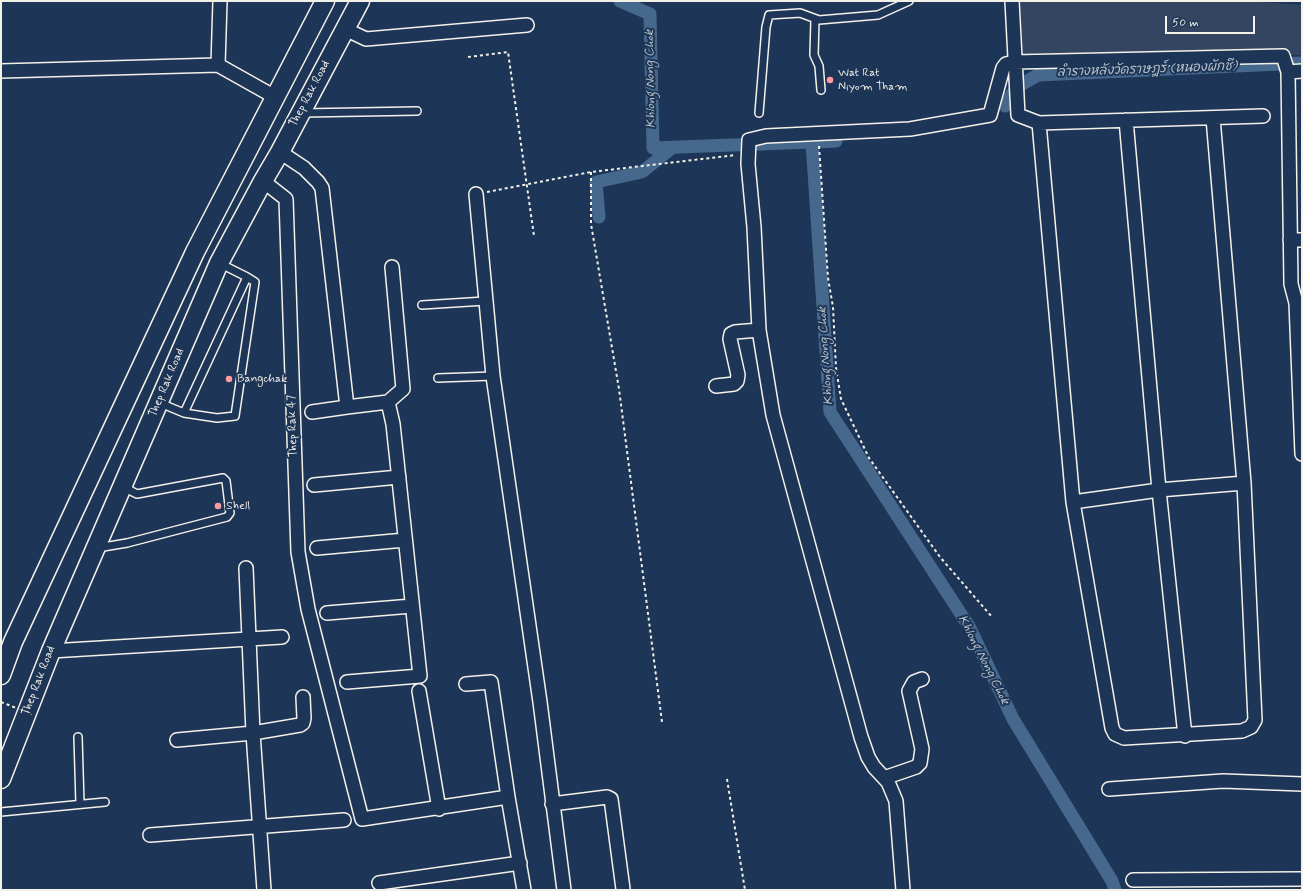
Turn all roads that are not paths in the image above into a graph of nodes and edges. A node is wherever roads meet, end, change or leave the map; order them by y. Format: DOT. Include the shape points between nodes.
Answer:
graph roads {
  1 [pos="220,1"];
  2 [pos="325,1"];
  3 [pos="360,1"];
  4 [pos="909,1"];
  5 [pos="1012,1"];
  6 [pos="815,19"];
  7 [pos="526,25"];
  8 [pos="345,29"];
  9 [pos="218,65"];
  10 [pos="1014,65"];
  11 [pos="1286,65"];
  12 [pos="1,71"];
  13 [pos="1302,71"];
  14 [pos="821,90"];
  15 [pos="275,97"];
  16 [pos="417,111"];
  17 [pos="300,113"];
  18 [pos="759,113"];
  19 [pos="1264,116"];
  20 [pos="1213,118"];
  21 [pos="1126,120"];
  22 [pos="1039,123"];
  23 [pos="280,152"];
  24 [pos="263,181"];
  25 [pos="476,194"];
  26 [pos="1296,240"];
  27 [pos="219,263"];
  28 [pos="392,267"];
  29 [pos="247,277"];
  30 [pos="485,301"];
  31 [pos="422,305"];
  32 [pos="759,330"];
  33 [pos="492,376"];
  34 [pos="438,378"];
  35 [pos="716,386"];
  36 [pos="388,402"];
  37 [pos="158,403"];
  38 [pos="347,407"];
  39 [pos="312,412"];
  40 [pos="184,413"];
  41 [pos="1302,454"];
  42 [pos="399,477"];
  43 [pos="1244,482"];
  44 [pos="123,483"];
  45 [pos="314,485"];
  46 [pos="1159,490"];
  47 [pos="1073,502"];
  48 [pos="405,540"];
  49 [pos="95,548"];
  50 [pos="317,548"];
  51 [pos="246,568"];
  52 [pos="412,606"];
  53 [pos="327,613"];
  54 [pos="282,638"];
  55 [pos="250,640"];
  56 [pos="51,650"];
  57 [pos="5,652"];
  58 [pos="1,675"];
  59 [pos="922,679"];
  60 [pos="347,682"];
  61 [pos="466,684"];
  62 [pos="419,691"];
  63 [pos="303,697"];
  64 [pos="253,732"];
  65 [pos="1185,736"];
  66 [pos="78,737"];
  67 [pos="177,740"];
  68 [pos="884,778"];
  69 [pos="1,779"];
  70 [pos="1302,784"];
  71 [pos="1109,789"];
  72 [pos="508,797"];
  73 [pos="105,802"];
  74 [pos="80,804"];
  75 [pos="552,804"];
  76 [pos="439,809"];
  77 [pos="1,812"];
  78 [pos="344,820"];
  79 [pos="260,828"];
  80 [pos="150,835"];
  81 [pos="520,863"];
  82 [pos="1302,878"];
  83 [pos="1133,880"];
  84 [pos="379,883"];
  85 [pos="1285,884"];
  86 [pos="1158,885"];
  87 [pos="1217,885"];
  88 [pos="623,889"];
  89 [pos="264,890"];
  90 [pos="524,890"];
  91 [pos="564,890"];
  92 [pos="903,890"];
  1 -- 9 [label="street"];
  2 -- 15 [label="main road"];
  3 -- 8 [label="main road, Thep Rak Road"];
  4 -- 6 [label="lane" via="878,14"];
  5 -- 10 [label="street"];
  6 -- 14 [label="lane" via="814,55"];
  6 -- 18 [label="lane" via="800,13 768,16"];
  7 -- 8 [label="street" via="366,39"];
  8 -- 17 [label="main road, Thep Rak Road"];
  9 -- 12 [label="street"];
  9 -- 15 [label="street"];
  10 -- 11 [label="street"];
  10 -- 22 [label="street" via="1018,115"];
  10 -- 32 [label="street" via="1006,64 1003,68 990,114 910,130 766,136 749,140 747,159 754,227"];
  11 -- 13 [label="street"];
  11 -- 26 [label="street"];
  15 -- 57 [label="main road" via="194,252"];
  16 -- 17 [label="lane"];
  17 -- 23 [label="main road, Thep Rak Road"];
  19 -- 20 [label="street"];
  20 -- 21 [label="street"];
  20 -- 43 [label="street"];
  21 -- 22 [label="street"];
  21 -- 46 [label="street"];
  22 -- 47 [label="street"];
  23 -- 24 [label="main road, Thep Rak Road"];
  23 -- 38 [label="street" via="304,168 322,188"];
  24 -- 27 [label="main road, Thep Rak Road"];
  24 -- 76 [label="street, Thep Rak 47" via="286,199 298,552 308,609 362,819"];
  25 -- 30 [label="street"];
  26 -- 41 [label="street" via="1291,284 1296,304"];
  27 -- 29 [label="lane"];
  27 -- 37 [label="main road, Thep Rak Road"];
  28 -- 36 [label="street" via="403,389"];
  29 -- 40 [label="lane"];
  29 -- 40 [label="lane" via="255,282 235,416 217,418"];
  30 -- 31 [label="lane"];
  30 -- 33 [label="street"];
  32 -- 35 [label="street" via="731,334 737,381 734,384"];
  32 -- 68 [label="street" via="773,415 829,624 868,757"];
  33 -- 34 [label="lane"];
  33 -- 75 [label="street" via="540,702"];
  36 -- 38 [label="street"];
  36 -- 42 [label="street"];
  37 -- 40 [label="lane"];
  37 -- 44 [label="main road, Thep Rak Road"];
  38 -- 39 [label="street"];
  42 -- 45 [label="street"];
  42 -- 48 [label="street"];
  43 -- 46 [label="street"];
  43 -- 65 [label="street" via="1255,720 1251,727 1242,731"];
  44 -- 49 [label="main road, Thep Rak Road"];
  44 -- 49 [label="lane" via="138,494 223,478 226,481 230,513 227,517 126,543"];
  46 -- 47 [label="street"];
  46 -- 65 [label="street"];
  47 -- 65 [label="street" via="1112,728 1115,734 1124,738"];
  48 -- 50 [label="street"];
  48 -- 52 [label="street"];
  49 -- 56 [label="main road, Thep Rak Road"];
  51 -- 55 [label="street"];
  52 -- 53 [label="street"];
  52 -- 60 [label="street" via="420,676"];
  54 -- 55 [label="street"];
  55 -- 56 [label="street"];
  55 -- 64 [label="street"];
  56 -- 69 [label="main road, Thep Rak Road"];
  57 -- 58 [label="main road"];
  59 -- 68 [label="street" via="914,682 909,691 922,749 920,763 916,767"];
  61 -- 72 [label="street" via="491,682"];
  62 -- 76 [label="street"];
  63 -- 64 [label="street" via="303,723"];
  64 -- 67 [label="street"];
  64 -- 79 [label="street"];
  66 -- 74 [label="lane"];
  68 -- 92 [label="street" via="896,801"];
  70 -- 71 [label="street" via="1223,781"];
  72 -- 76 [label="street"];
  72 -- 81 [label="street"];
  73 -- 74 [label="lane"];
  74 -- 77 [label="lane"];
  75 -- 88 [label="street" via="607,797 612,799"];
  75 -- 91 [label="street"];
  78 -- 79 [label="street"];
  79 -- 80 [label="street"];
  79 -- 89 [label="street"];
  81 -- 84 [label="street"];
  81 -- 90 [label="street"];
  82 -- 85 [label="street"];
  83 -- 86 [label="street"];
  85 -- 87 [label="street"];
  86 -- 87 [label="street"];
}
